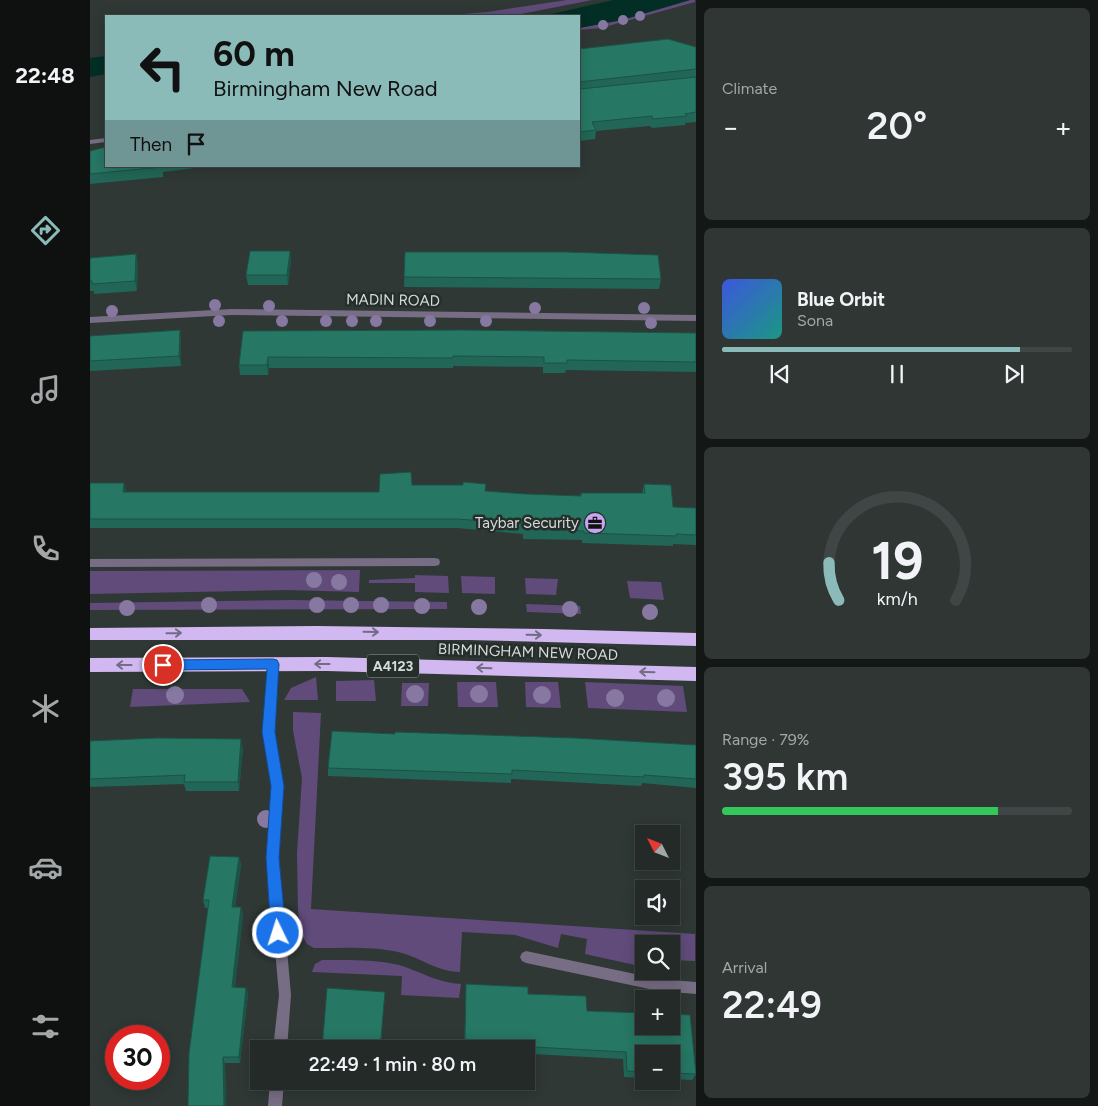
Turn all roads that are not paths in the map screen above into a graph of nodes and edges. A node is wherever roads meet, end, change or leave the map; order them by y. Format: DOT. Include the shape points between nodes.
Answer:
graph roads {
  1 [pos="105,140"];
  2 [pos="90,142"];
  3 [pos="696,318"];
  4 [pos="90,320"];
  5 [pos="435,562"];
  6 [pos="90,563"];
  7 [pos="90,634"];
  8 [pos="696,640"];
  9 [pos="273,664"];
  10 [pos="90,665"];
  11 [pos="696,674"];
  12 [pos="526,957"];
  13 [pos="696,988"];
  14 [pos="281,1040"];
  15 [pos="276,1090"];
  16 [pos="275,1106"];
  1 -- 2 [label="street"];
  3 -- 4 [label="street, MADIN ROAD" via="231,312"];
  5 -- 6 [label="street"];
  7 -- 8 [label="highway, BIRMINGHAM NEW ROAD / A4123, one-way" via="331,632"];
  9 -- 10 [label="highway, BIRMINGHAM NEW ROAD / A4123, one-way"];
  11 -- 9 [label="highway, BIRMINGHAM NEW ROAD / A4123, one-way"];
  9 -- 14 [label="street" via="269,732 277,786 273,858 285,995"];
  12 -- 13 [label="street" via="659,985"];
  15 -- 16 [label="street"];
}
